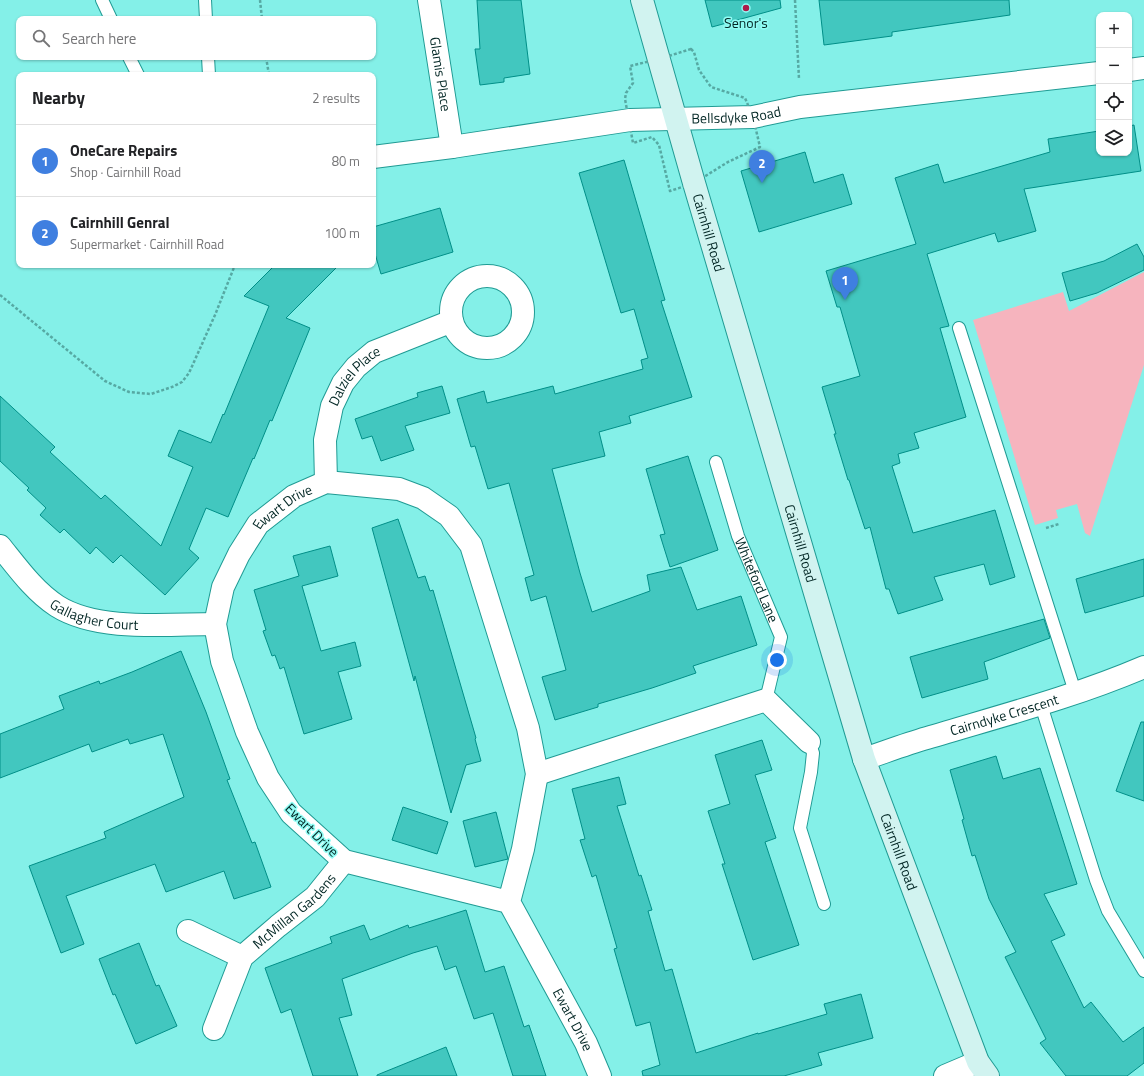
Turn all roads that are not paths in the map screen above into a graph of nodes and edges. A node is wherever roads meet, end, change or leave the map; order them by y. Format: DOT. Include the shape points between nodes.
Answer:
graph roads {
  1 [pos="102,0"];
  2 [pos="205,0"];
  3 [pos="429,0"];
  4 [pos="642,0"];
  5 [pos="110,16"];
  6 [pos="206,16"];
  7 [pos="130,60"];
  8 [pos="208,60"];
  9 [pos="1144,68"];
  10 [pos="1132,70"];
  11 [pos="136,72"];
  12 [pos="209,72"];
  13 [pos="1096,73"];
  14 [pos="676,118"];
  15 [pos="452,147"];
  16 [pos="376,157"];
  17 [pos="452,321"];
  18 [pos="959,328"];
  19 [pos="716,462"];
  20 [pos="326,482"];
  21 [pos="0,546"];
  22 [pos="215,624"];
  23 [pos="1144,667"];
  24 [pos="1075,692"];
  25 [pos="766,700"];
  26 [pos="1041,705"];
  27 [pos="809,742"];
  28 [pos="864,760"];
  29 [pos="537,774"];
  30 [pos="344,862"];
  31 [pos="510,902"];
  32 [pos="824,904"];
  33 [pos="188,931"];
  34 [pos="242,957"];
  35 [pos="1144,971"];
  36 [pos="214,1029"];
  37 [pos="983,1069"];
  38 [pos="599,1076"];
  39 [pos="945,1076"];
  1 -- 5 [label="lane"];
  2 -- 6 [label="lane"];
  3 -- 15 [label="street, Glamis Place"];
  4 -- 14 [label="main road, Cairnhill Road"];
  7 -- 11 [label="lane"];
  8 -- 12 [label="lane"];
  9 -- 10 [label="street"];
  13 -- 14 [label="street, Bellsdyke Road" via="800,107 753,117"];
  14 -- 15 [label="street, Bellsdyke Road" via="630,120"];
  14 -- 28 [label="main road, Cairnhill Road"];
  15 -- 16 [label="street, Bellsdyke Road"];
  17 -- 20 [label="street, Dalziel Place" via="374,352 356,367 332,406 325,440"];
  18 -- 24 [label="lane"];
  19 -- 25 [label="lane, Whiteford Lane" via="738,536 781,637"];
  20 -- 22 [label="street, Ewart Drive" via="294,496 258,524 239,554 223,587"];
  20 -- 29 [label="street, Ewart Drive" via="399,489 422,498 449,516 471,545 528,728"];
  21 -- 22 [label="street, Gallagher Court" via="39,591 57,606 78,615 135,625"];
  22 -- 30 [label="street, Ewart Drive" via="222,661 247,732 268,778 291,813"];
  23 -- 24 [label="street, Cairndyke Crescent"];
  24 -- 26 [label="street, Cairndyke Crescent"];
  25 -- 27 [label="street"];
  25 -- 29 [label="street"];
  26 -- 28 [label="street, Cairndyke Crescent" via="926,738"];
  26 -- 35 [label="lane" via="1108,911"];
  27 -- 32 [label="lane" via="813,753 800,828"];
  28 -- 37 [label="main road, Cairnhill Road"];
  29 -- 31 [label="street, Ewart Drive"];
  30 -- 31 [label="street, Ewart Drive"];
  30 -- 34 [label="street, McMillan Gardens" via="315,897"];
  31 -- 38 [label="street, Ewart Drive" via="586,1043"];
  33 -- 34 [label="street, McMillan Gardens"];
  34 -- 36 [label="street, McMillan Gardens"];
  37 -- 39 [label="street"];
}
